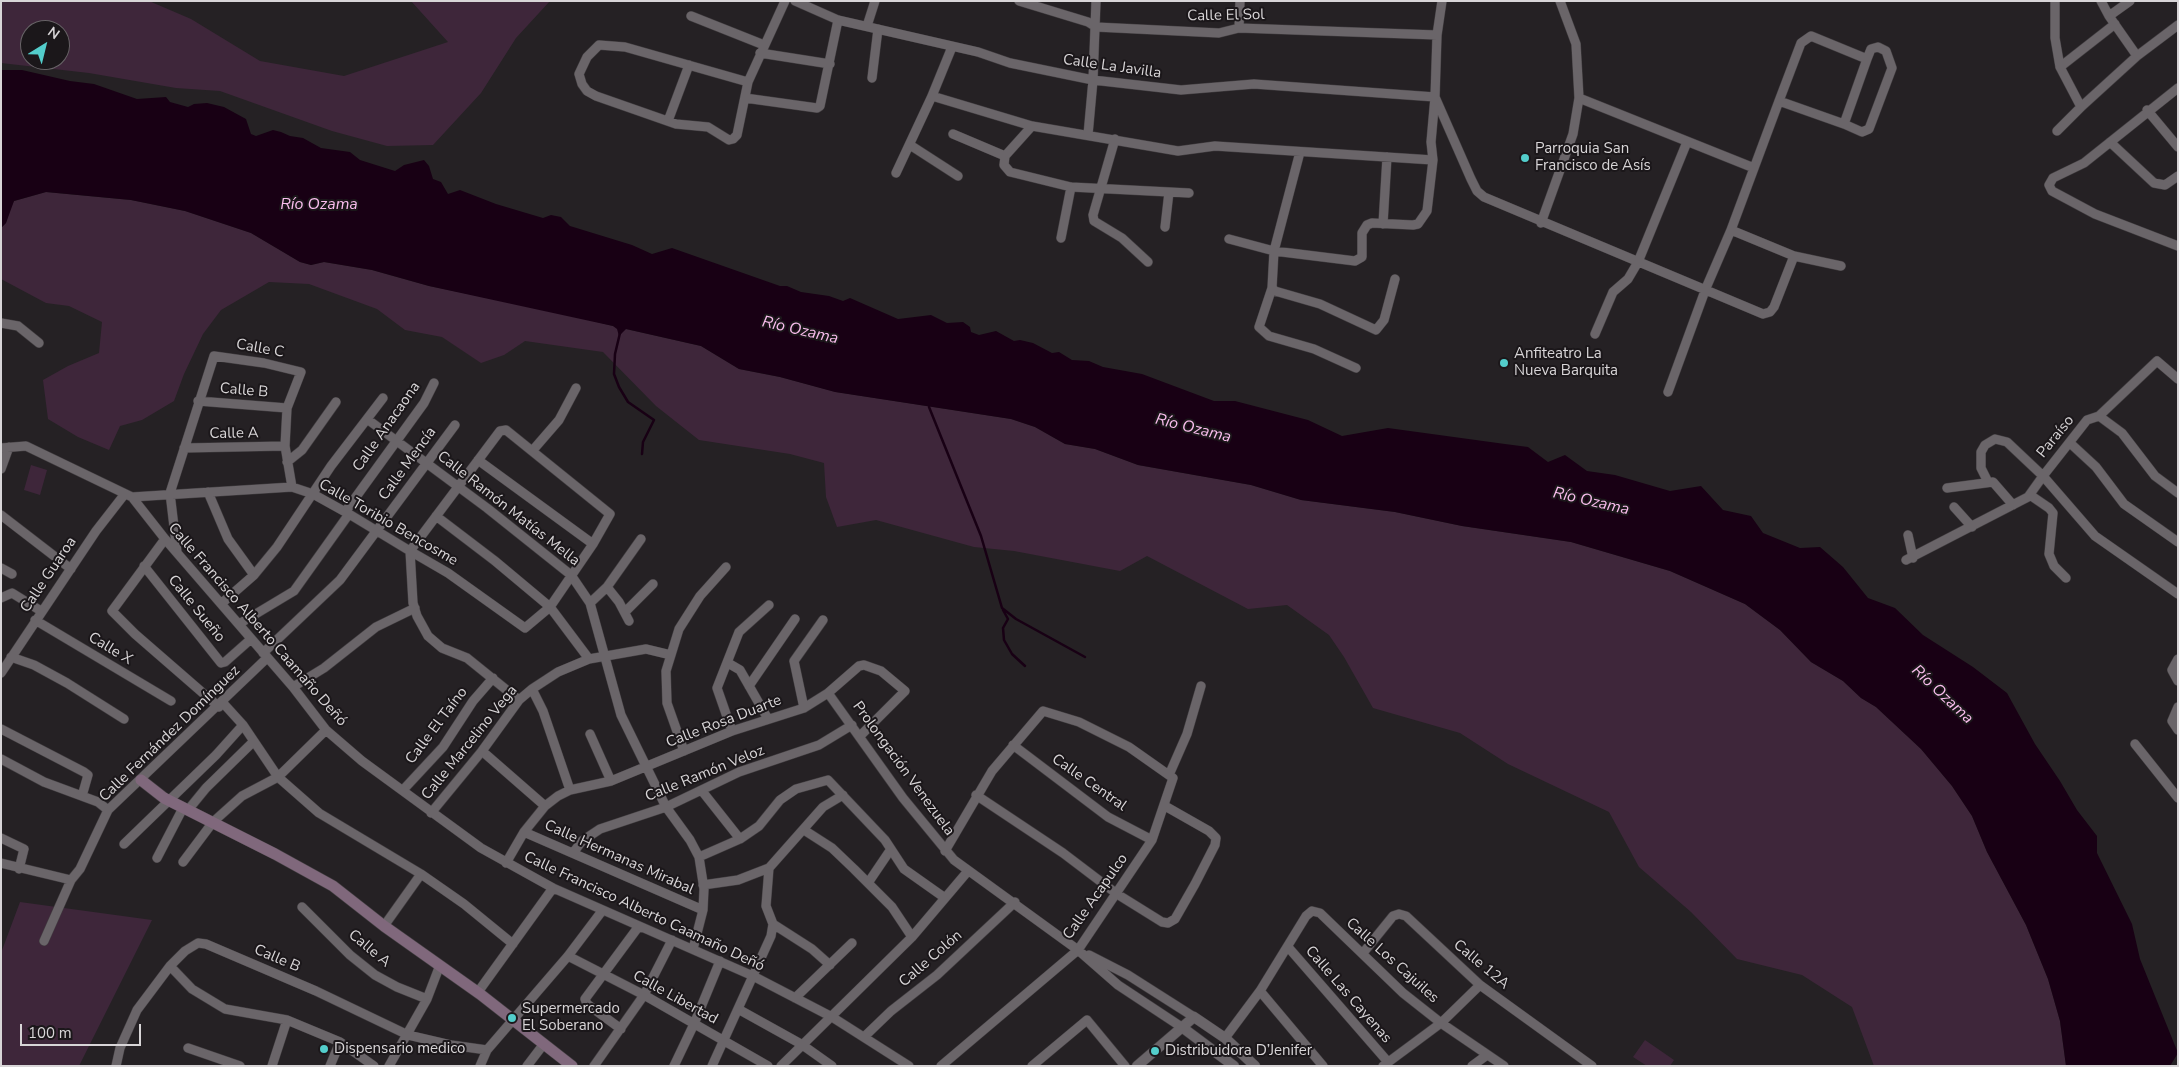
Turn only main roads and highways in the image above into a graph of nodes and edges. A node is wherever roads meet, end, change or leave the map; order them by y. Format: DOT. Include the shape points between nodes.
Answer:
graph roads {
  1 [pos="142,780"];
  2 [pos="572,1066"];
  1 -- 2 [label="main road" via="169,801 333,886 478,992"];
}
